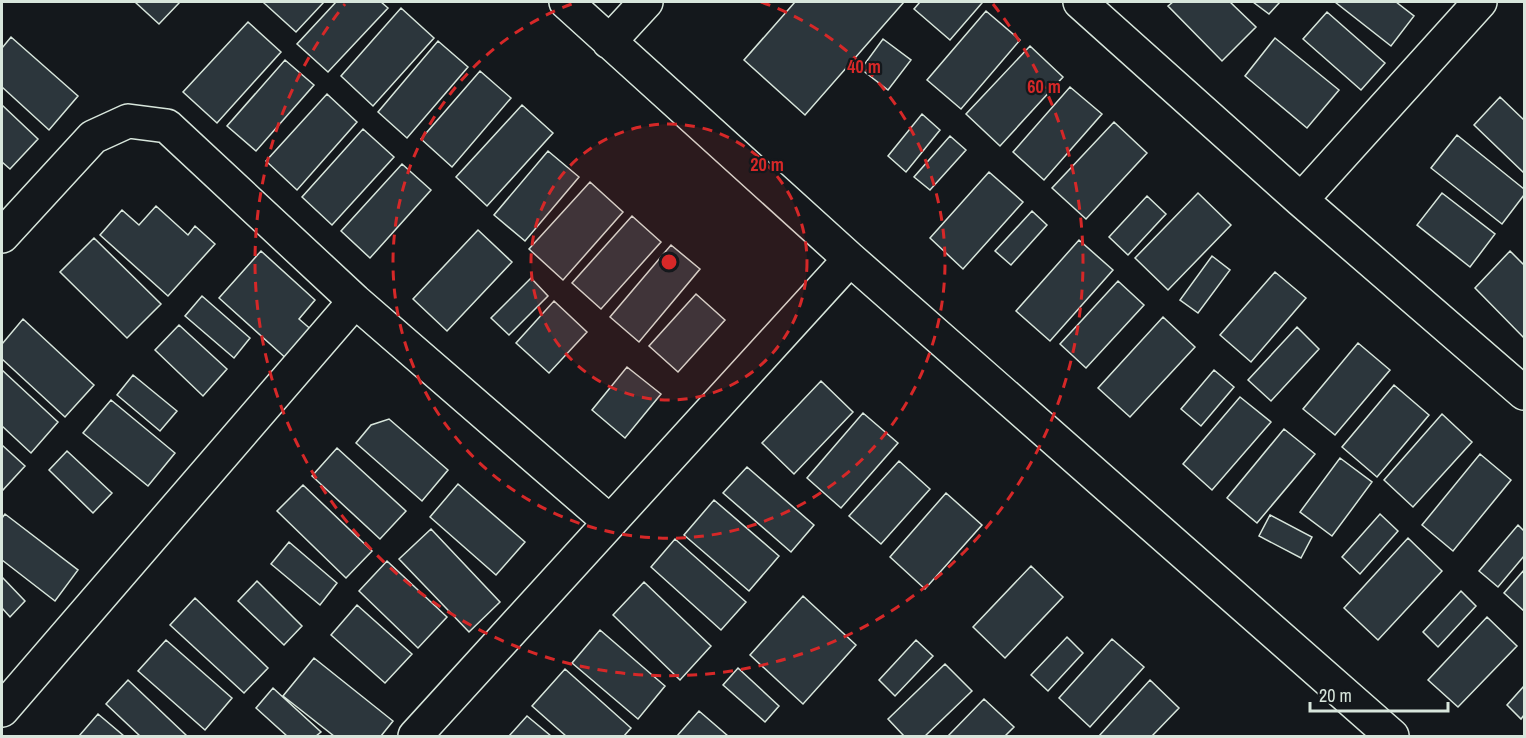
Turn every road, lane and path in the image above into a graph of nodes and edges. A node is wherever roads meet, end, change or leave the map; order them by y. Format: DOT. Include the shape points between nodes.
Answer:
graph roads {
  1 [pos="566,2"];
  2 [pos="646,2"];
  3 [pos="1080,2"];
  4 [pos="1480,2"];
  5 [pos="609,42"];
  6 [pos="1301,200"];
  7 [pos="2,236"];
  8 [pos="850,259"];
  9 [pos="355,301"];
  10 [pos="1524,393"];
  11 [pos="610,522"];
  12 [pos="2,710"];
  13 [pos="415,736"];
  14 [pos="1392,736"];
  1 -- 5 [label="street"];
  2 -- 5 [label="street"];
  3 -- 6 [label="street"];
  4 -- 6 [label="street"];
  5 -- 8 [label="street"];
  6 -- 10 [label="street"];
  7 -- 9 [label="street" via="93,137 128,121 167,126"];
  8 -- 11 [label="street"];
  8 -- 14 [label="street"];
  9 -- 11 [label="street"];
  9 -- 12 [label="street"];
  11 -- 13 [label="street"];
}
